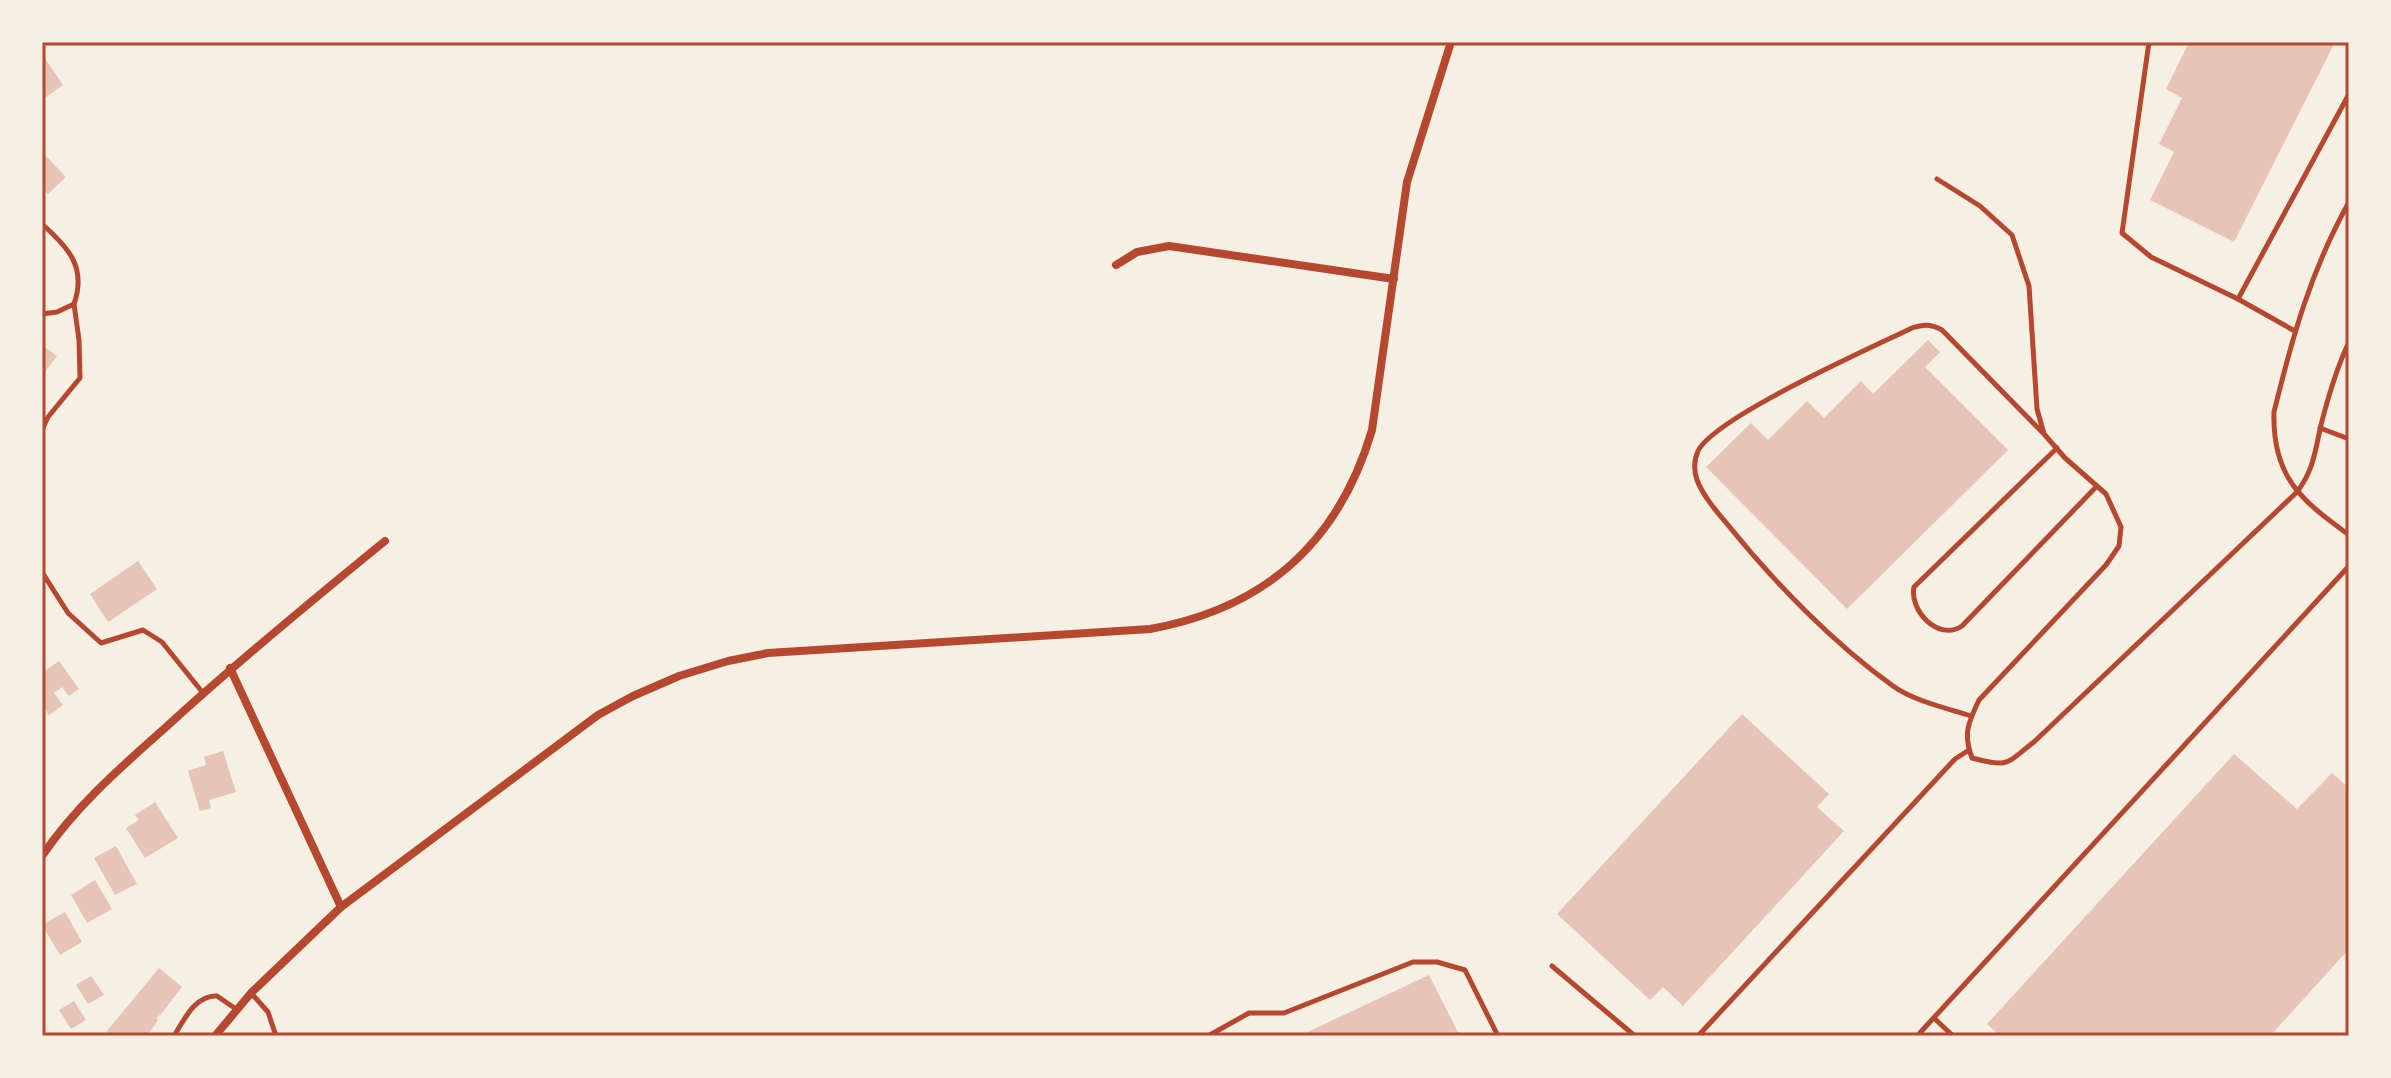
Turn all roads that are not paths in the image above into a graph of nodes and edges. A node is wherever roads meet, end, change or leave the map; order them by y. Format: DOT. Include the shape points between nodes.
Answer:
graph roads {
  1 [pos="1451,42"];
  2 [pos="2149,42"];
  3 [pos="2349,94"];
  4 [pos="1937,179"];
  5 [pos="2349,202"];
  6 [pos="45,226"];
  7 [pos="1116,265"];
  8 [pos="1394,279"];
  9 [pos="2238,299"];
  10 [pos="74,304"];
  11 [pos="42,314"];
  12 [pos="2293,330"];
  13 [pos="2349,342"];
  14 [pos="2320,428"];
  15 [pos="42,430"];
  16 [pos="2044,434"];
  17 [pos="2349,439"];
  18 [pos="2057,448"];
  19 [pos="2097,486"];
  20 [pos="2297,492"];
  21 [pos="2349,535"];
  22 [pos="385,541"];
  23 [pos="2349,566"];
  24 [pos="42,572"];
  25 [pos="230,668"];
  26 [pos="203,693"];
  27 [pos="1971,716"];
  28 [pos="1969,750"];
  29 [pos="42,856"];
  30 [pos="341,907"];
  31 [pos="1552,966"];
  32 [pos="251,993"];
  33 [pos="236,1009"];
  34 [pos="1934,1018"];
  35 [pos="174,1036"];
  36 [pos="215,1036"];
  37 [pos="276,1036"];
  38 [pos="1208,1036"];
  39 [pos="1498,1036"];
  40 [pos="1635,1036"];
  41 [pos="1698,1036"];
  42 [pos="1917,1036"];
  43 [pos="1953,1036"];
  1 -- 8 [label="street" via="1407,182"];
  2 -- 9 [label="lane" via="2122,233 2151,257"];
  3 -- 9 [label="lane"];
  4 -- 16 [label="lane" via="1980,206 2012,235 2029,286 2037,409"];
  5 -- 12 [label="lane"];
  6 -- 10 [label="lane" via="69,251 77,269"];
  7 -- 8 [label="street" via="1137,252 1169,246"];
  8 -- 30 [label="street" via="1363,460 1331,521 1307,551 1265,586 1210,614 1150,629 809,649 728,661 679,676 598,715"];
  9 -- 12 [label="lane"];
  10 -- 11 [label="lane"];
  10 -- 15 [label="lane" via="80,378"];
  12 -- 20 [label="lane" via="2274,425 2277,451"];
  13 -- 14 [label="lane"];
  14 -- 17 [label="lane"];
  14 -- 20 [label="lane" via="2315,460"];
  16 -- 18 [label="lane"];
  16 -- 27 [label="lane" via="1942,330 1922,325 1725,425 1694,460 1698,484 1717,512 1838,642 1895,688"];
  18 -- 19 [label="lane"];
  18 -- 19 [label="lane" via="1914,587 1916,607 1937,630 1962,626"];
  19 -- 27 [label="lane" via="2121,527 2119,546 1979,700"];
  20 -- 21 [label="lane"];
  20 -- 28 [label="lane" via="2019,754 1998,765 1972,758"];
  22 -- 25 [label="street"];
  23 -- 34 [label="lane"];
  24 -- 26 [label="lane" via="68,613 101,643 143,630 162,642"];
  25 -- 26 [label="street"];
  25 -- 30 [label="street"];
  26 -- 29 [label="street" via="92,794"];
  27 -- 28 [label="lane"];
  28 -- 41 [label="lane"];
  30 -- 32 [label="street"];
  31 -- 40 [label="lane"];
  32 -- 33 [label="street"];
  32 -- 37 [label="lane" via="268,1012"];
  33 -- 35 [label="lane" via="217,996 204,997"];
  33 -- 36 [label="street"];
  34 -- 42 [label="lane"];
  34 -- 43 [label="lane"];
  38 -- 39 [label="lane" via="1249,1013 1284,1013 1413,962 1437,962 1465,970"];
}
